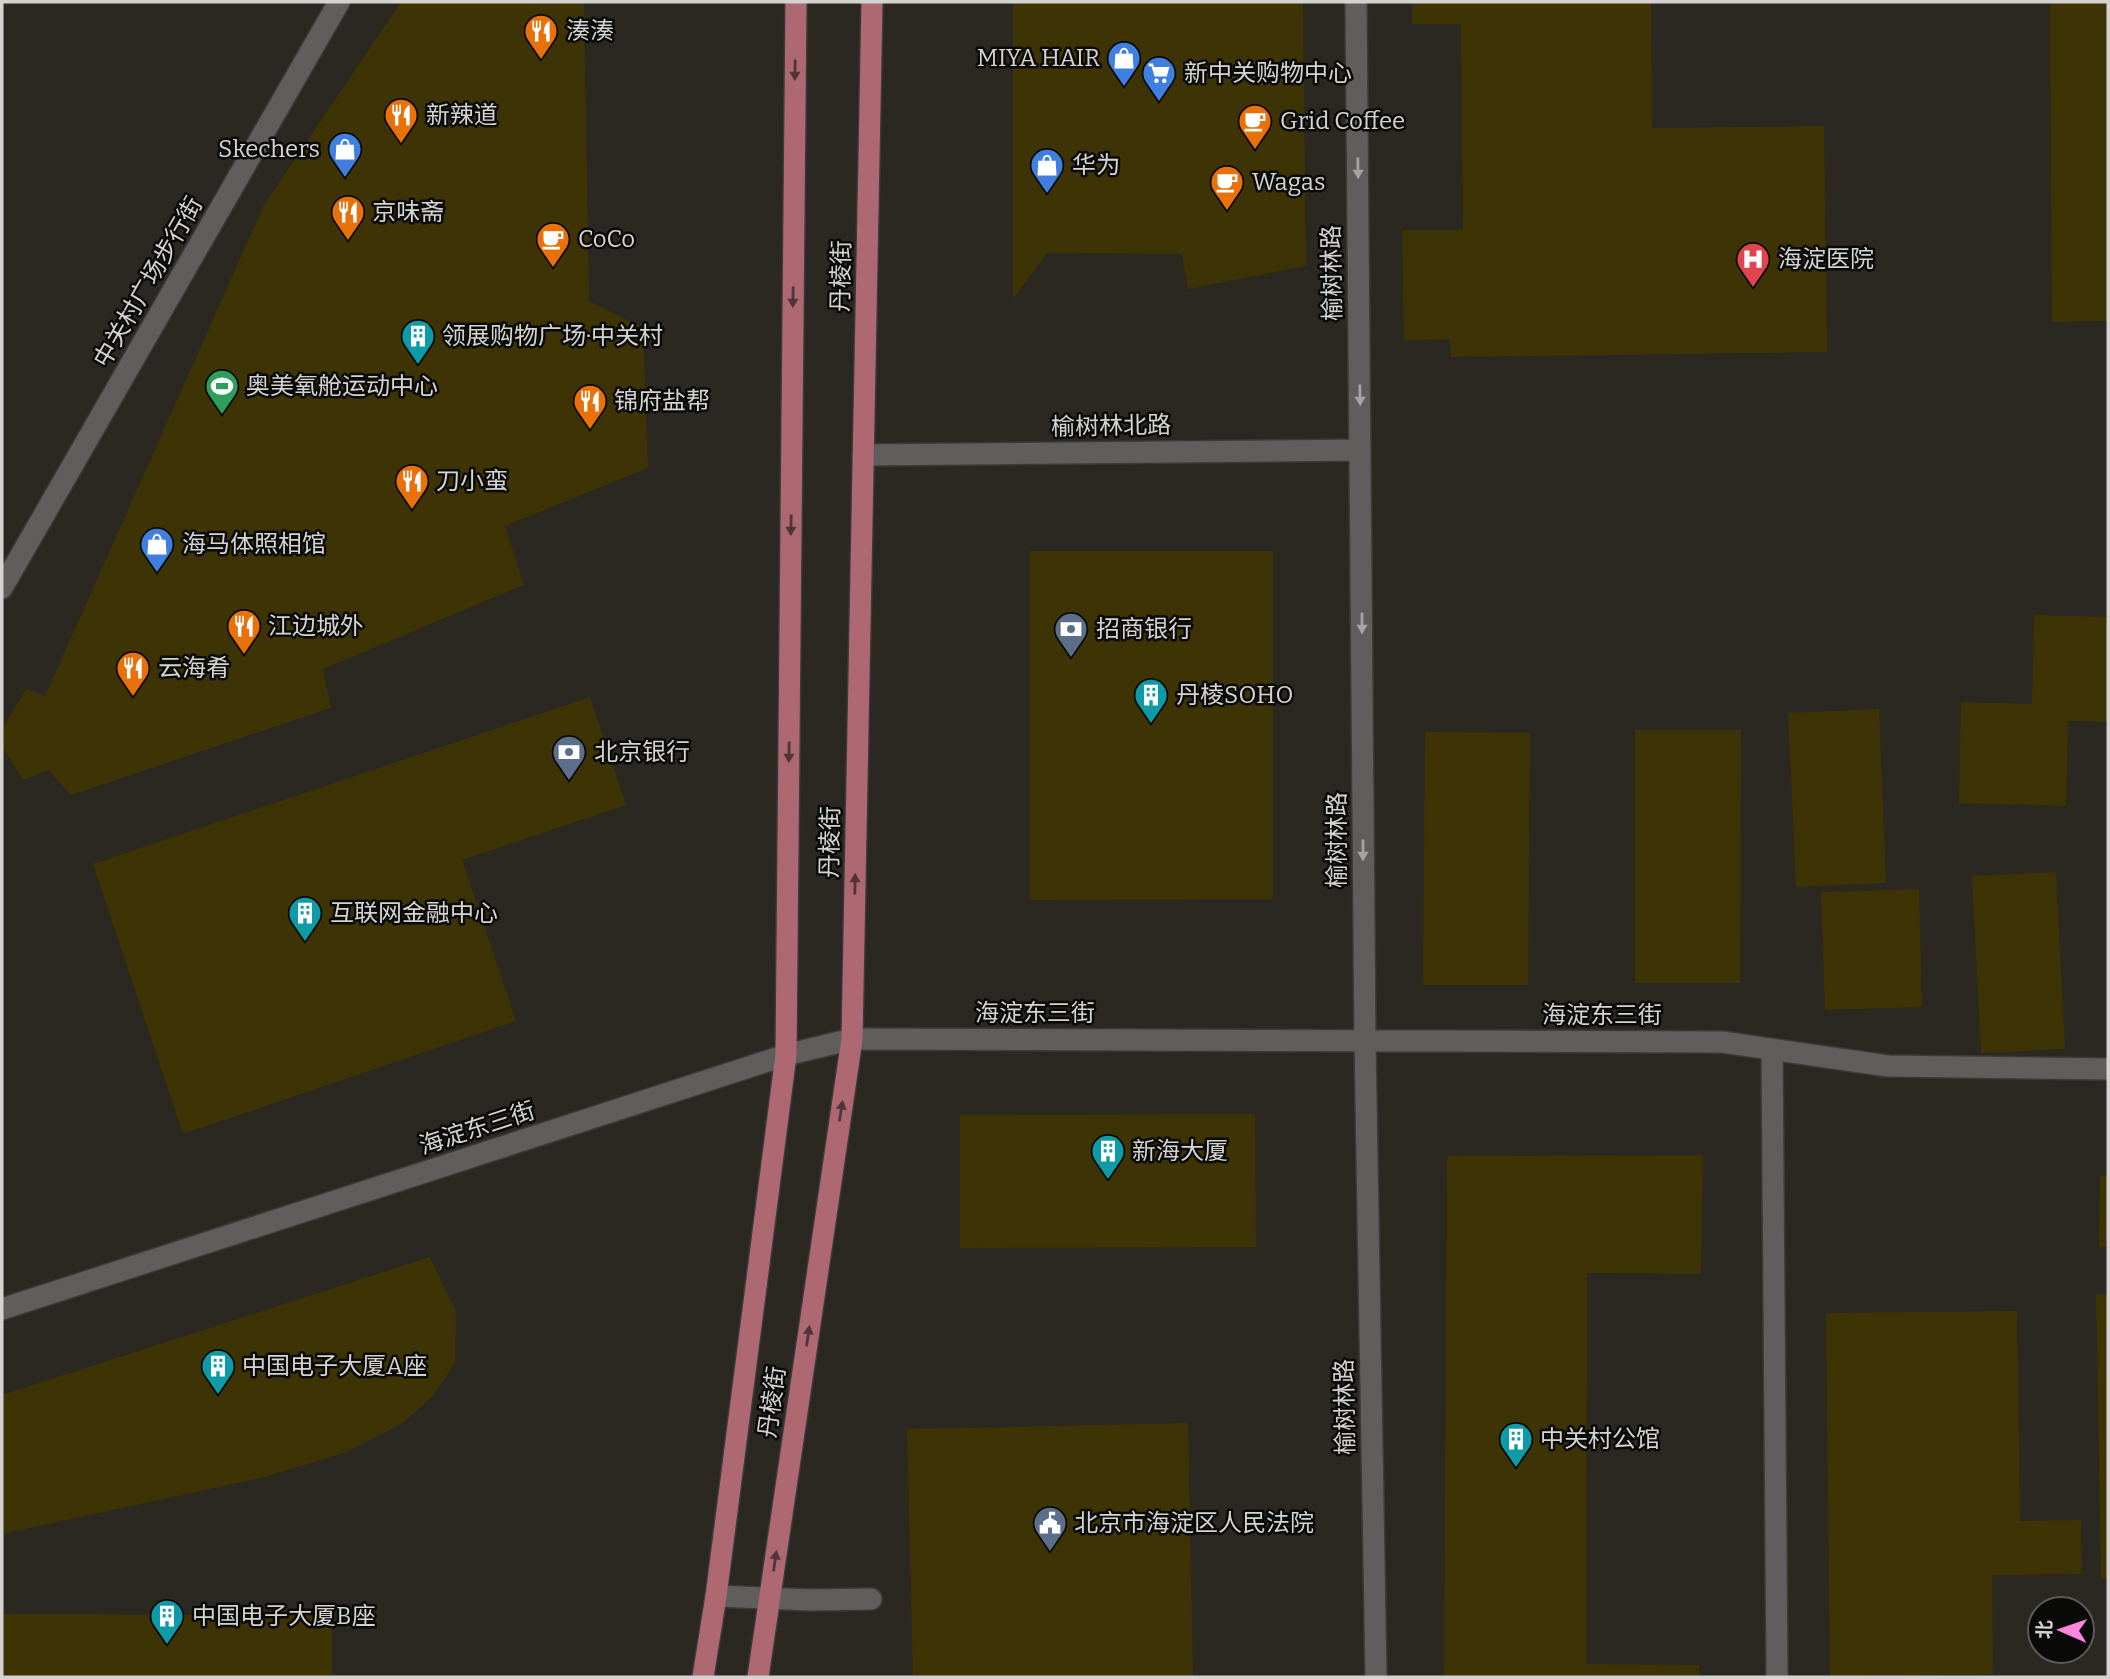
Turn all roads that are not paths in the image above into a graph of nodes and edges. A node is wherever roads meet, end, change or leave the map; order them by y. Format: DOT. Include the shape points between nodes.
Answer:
graph roads {
  1 [pos="339,2"];
  2 [pos="796,2"];
  3 [pos="872,2"];
  4 [pos="1356,2"];
  5 [pos="1360,450"];
  6 [pos="863,455"];
  7 [pos="2,588"];
  8 [pos="852,1039"];
  9 [pos="1365,1041"];
  10 [pos="1772,1049"];
  11 [pos="786,1055"];
  12 [pos="2108,1069"];
  13 [pos="2,1309"];
  14 [pos="716,1596"];
  15 [pos="769,1597"];
  16 [pos="871,1599"];
  17 [pos="703,1677"];
  18 [pos="758,1677"];
  19 [pos="1376,1677"];
  20 [pos="1777,1677"];
  1 -- 7 [label="street, 中关村广场步行街"];
  2 -- 11 [label="main road, 丹棱街, one-way"];
  3 -- 6 [label="main road, 丹棱街"];
  4 -- 5 [label="street, 榆树林路, one-way"];
  5 -- 6 [label="street, 榆树林北路"];
  5 -- 9 [label="street, 榆树林路, one-way"];
  8 -- 6 [label="main road, 丹棱街, one-way"];
  8 -- 9 [label="street, 海淀东三街"];
  8 -- 11 [label="street, 海淀东三街"];
  15 -- 8 [label="main road, 丹棱街, one-way"];
  9 -- 10 [label="street, 海淀东三街" via="1722,1042"];
  9 -- 19 [label="street, 榆树林路"];
  10 -- 12 [label="street, 海淀东三街" via="1888,1066"];
  10 -- 20 [label="street"];
  11 -- 13 [label="street, 海淀东三街"];
  11 -- 14 [label="main road, 丹棱街"];
  14 -- 15 [label="street"];
  14 -- 17 [label="main road, 丹棱街"];
  15 -- 16 [label="street"];
  15 -- 18 [label="main road, 丹棱街"];
}
